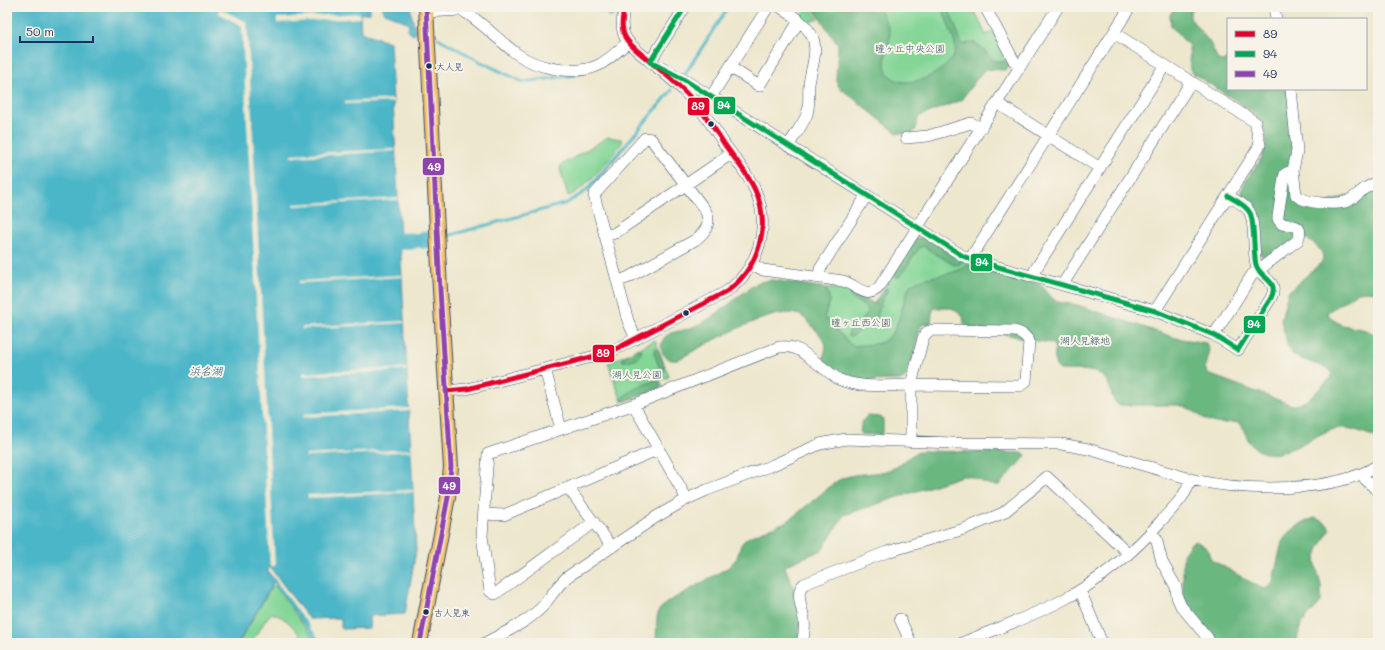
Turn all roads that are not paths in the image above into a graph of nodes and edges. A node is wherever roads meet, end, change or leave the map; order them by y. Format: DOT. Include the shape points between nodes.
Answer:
graph roads {
  1 [pos="624,7"];
  2 [pos="685,7"];
  3 [pos="768,7"];
  4 [pos="780,7"];
  5 [pos="985,7"];
  6 [pos="1058,7"];
  7 [pos="1130,7"];
  8 [pos="1274,7"];
  9 [pos="426,10"];
  10 [pos="1276,18"];
  11 [pos="799,21"];
  12 [pos="1114,33"];
  13 [pos="628,42"];
  14 [pos="650,62"];
  15 [pos="1021,65"];
  16 [pos="1165,65"];
  17 [pos="730,68"];
  18 [pos="1191,82"];
  19 [pos="1291,90"];
  20 [pos="711,97"];
  21 [pos="997,103"];
  22 [pos="702,111"];
  23 [pos="981,128"];
  24 [pos="1049,135"];
  25 [pos="906,138"];
  26 [pos="788,146"];
  27 [pos="732,154"];
  28 [pos="1100,168"];
  29 [pos="1293,170"];
  30 [pos="1378,182"];
  31 [pos="686,184"];
  32 [pos="867,195"];
  33 [pos="1228,196"];
  34 [pos="918,228"];
  35 [pos="605,236"];
  36 [pos="970,259"];
  37 [pos="752,264"];
  38 [pos="1259,270"];
  39 [pos="1033,277"];
  40 [pos="819,278"];
  41 [pos="617,281"];
  42 [pos="1064,286"];
  43 [pos="1155,311"];
  44 [pos="1214,335"];
  45 [pos="636,339"];
  46 [pos="545,369"];
  47 [pos="911,385"];
  48 [pos="446,391"];
  49 [pos="635,404"];
  50 [pos="561,429"];
  51 [pos="911,441"];
  52 [pos="659,449"];
  53 [pos="1378,465"];
  54 [pos="1363,473"];
  55 [pos="1191,479"];
  56 [pos="570,487"];
  57 [pos="1378,491"];
  58 [pos="687,499"];
  59 [pos="484,514"];
  60 [pos="594,522"];
  61 [pos="1151,532"];
  62 [pos="612,547"];
  63 [pos="1128,553"];
  64 [pos="1080,590"];
  65 [pos="900,620"];
  66 [pos="420,643"];
  67 [pos="485,643"];
  68 [pos="802,643"];
  69 [pos="911,643"];
  70 [pos="962,643"];
  71 [pos="1102,643"];
  72 [pos="1210,643"];
  1 -- 13 [label="street" via="622,29"];
  2 -- 14 [label="street"];
  3 -- 17 [label="street"];
  4 -- 11 [label="street"];
  5 -- 15 [label="street" via="1014,61"];
  6 -- 15 [label="street"];
  7 -- 12 [label="street"];
  8 -- 10 [label="street"];
  9 -- 13 [label="street" via="462,10 518,54 534,63 552,68 575,71 592,68 608,60"];
  9 -- 48 [label="main road"];
  11 -- 17 [label="street" via="759,86"];
  11 -- 26 [label="street" via="811,34 815,47 806,115"];
  12 -- 16 [label="street"];
  12 -- 24 [label="street"];
  13 -- 14 [label="street"];
  14 -- 20 [label="street"];
  14 -- 22 [label="street" via="683,90"];
  15 -- 21 [label="street"];
  16 -- 18 [label="street"];
  16 -- 28 [label="street"];
  17 -- 20 [label="street"];
  18 -- 33 [label="street" via="1255,122 1260,145"];
  18 -- 42 [label="street" via="1066,279"];
  19 -- 29 [label="street" via="1297,151"];
  20 -- 22 [label="street"];
  20 -- 26 [label="street"];
  21 -- 23 [label="street"];
  21 -- 24 [label="street"];
  22 -- 27 [label="street"];
  23 -- 25 [label="street" via="971,122 928,136"];
  23 -- 34 [label="street"];
  24 -- 28 [label="street"];
  24 -- 36 [label="street"];
  26 -- 32 [label="street"];
  27 -- 31 [label="street"];
  27 -- 37 [label="street" via="754,188 760,206 760,244"];
  28 -- 39 [label="street"];
  29 -- 30 [label="street" via="1296,195 1315,203 1348,201"];
  29 -- 38 [label="street" via="1284,177 1278,216 1282,224 1295,225 1300,236 1296,242"];
  31 -- 35 [label="street" via="615,233"];
  31 -- 35 [label="street" via="651,138 645,138 594,195"];
  31 -- 41 [label="street" via="708,215 706,231 681,248"];
  32 -- 34 [label="street"];
  32 -- 40 [label="street" via="820,269"];
  33 -- 38 [label="street" via="1250,213 1256,264"];
  33 -- 43 [label="street"];
  34 -- 36 [label="street"];
  34 -- 40 [label="street" via="876,291 863,292 844,282"];
  35 -- 41 [label="street"];
  36 -- 39 [label="street"];
  37 -- 40 [label="street" via="763,270"];
  37 -- 45 [label="street" via="739,281 726,292"];
  38 -- 44 [label="street" via="1252,275"];
  38 -- 44 [label="street" via="1272,284 1273,293 1238,350"];
  39 -- 42 [label="street"];
  41 -- 45 [label="street"];
  42 -- 43 [label="street"];
  43 -- 44 [label="street"];
  45 -- 46 [label="street" via="604,353"];
  46 -- 48 [label="street" via="467,389"];
  46 -- 50 [label="street"];
  47 -- 47 [label="street" via="1020,386 1026,381 1029,341 1021,332 1015,331 927,332 923,338"];
  47 -- 49 [label="street" via="860,385 845,382 801,351 786,346"];
  47 -- 51 [label="street"];
  48 -- 66 [label="main road" via="450,482"];
  49 -- 50 [label="street"];
  49 -- 52 [label="street"];
  50 -- 59 [label="street" via="488,454"];
  51 -- 55 [label="street" via="1075,446"];
  51 -- 58 [label="street" via="829,441"];
  52 -- 56 [label="street"];
  52 -- 58 [label="street"];
  53 -- 54 [label="street"];
  54 -- 55 [label="street" via="1323,484 1284,488 1231,487"];
  54 -- 57 [label="street" via="1365,479"];
  55 -- 61 [label="street" via="1184,494"];
  56 -- 59 [label="street" via="504,515"];
  56 -- 60 [label="street"];
  58 -- 62 [label="street"];
  59 -- 60 [label="street" via="482,536 487,576 490,591 495,594"];
  60 -- 62 [label="street"];
  61 -- 63 [label="street"];
  61 -- 72 [label="street" via="1156,538 1162,562 1176,587 1180,606"];
  62 -- 67 [label="street" via="567,577 525,621"];
  63 -- 64 [label="street"];
  63 -- 68 [label="street" via="1048,477 1003,513 964,529 886,552 804,584 800,587 799,593 804,625"];
  64 -- 70 [label="street" via="1047,608"];
  64 -- 71 [label="street"];
  65 -- 69 [label="street"];
}
